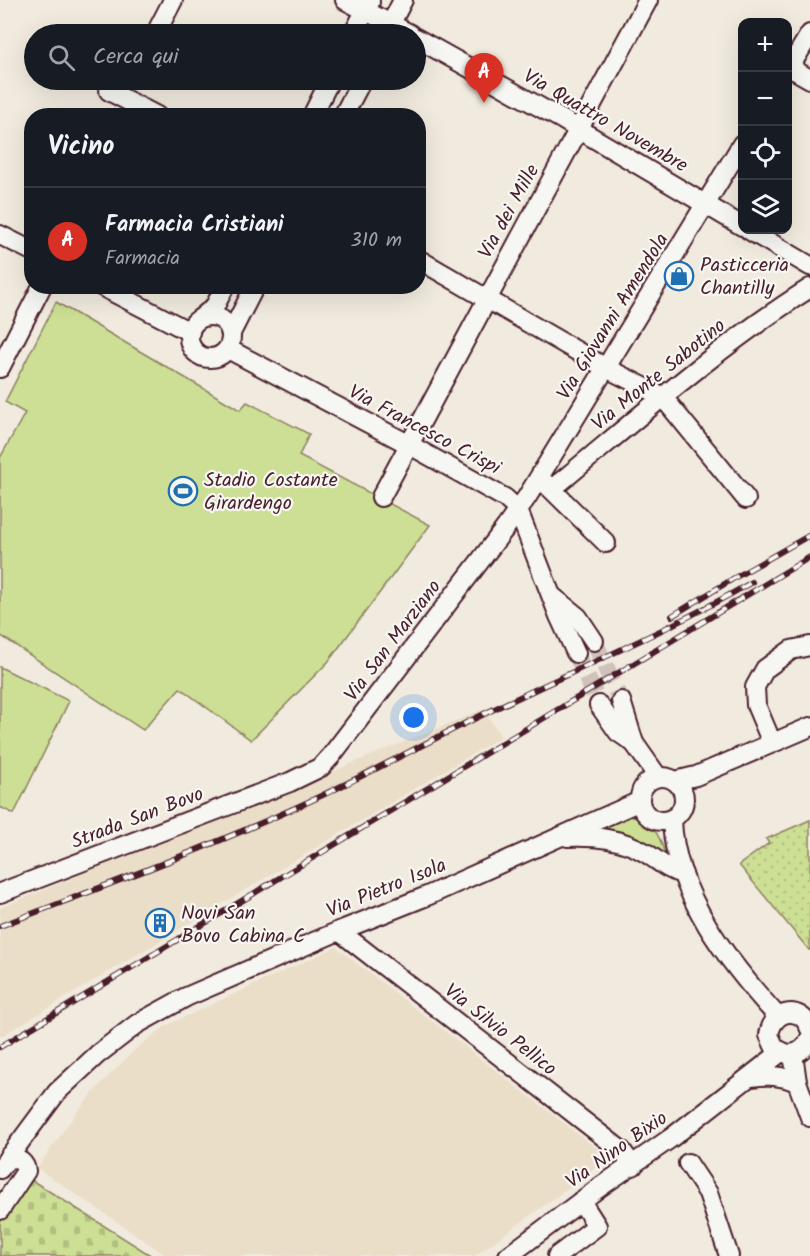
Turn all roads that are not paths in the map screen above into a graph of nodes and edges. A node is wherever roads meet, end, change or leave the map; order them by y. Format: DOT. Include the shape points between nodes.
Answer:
graph roads {
  1 [pos="173,0"];
  2 [pos="345,0"];
  3 [pos="403,0"];
  4 [pos="648,0"];
  5 [pos="368,5"];
  6 [pos="161,24"];
  7 [pos="358,24"];
  8 [pos="383,24"];
  9 [pos="390,24"];
  10 [pos="810,34"];
  11 [pos="426,44"];
  12 [pos="792,62"];
  13 [pos="792,70"];
  14 [pos="810,79"];
  15 [pos="325,90"];
  16 [pos="357,90"];
  17 [pos="109,91"];
  18 [pos="142,108"];
  19 [pos="316,108"];
  20 [pos="347,108"];
  21 [pos="578,131"];
  22 [pos="738,151"];
  23 [pos="706,204"];
  24 [pos="738,223"];
  25 [pos="756,234"];
  26 [pos="0,235"];
  27 [pos="24,247"];
  28 [pos="426,264"];
  29 [pos="810,266"];
  30 [pos="810,288"];
  31 [pos="38,294"];
  32 [pos="116,294"];
  33 [pos="221,294"];
  34 [pos="251,294"];
  35 [pos="486,298"];
  36 [pos="202,317"];
  37 [pos="190,332"];
  38 [pos="230,341"];
  39 [pos="0,368"];
  40 [pos="606,368"];
  41 [pos="662,396"];
  42 [pos="408,444"];
  43 [pos="545,484"];
  44 [pos="381,497"];
  45 [pos="746,499"];
  46 [pos="518,510"];
  47 [pos="606,543"];
  48 [pos="551,595"];
  49 [pos="594,641"];
  50 [pos="810,646"];
  51 [pos="576,653"];
  52 [pos="621,701"];
  53 [pos="599,705"];
  54 [pos="810,727"];
  55 [pos="634,743"];
  56 [pos="772,743"];
  57 [pos="667,779"];
  58 [pos="290,782"];
  59 [pos="640,801"];
  60 [pos="672,819"];
  61 [pos="560,837"];
  62 [pos="683,874"];
  63 [pos="0,893"];
  64 [pos="339,931"];
  65 [pos="778,1017"];
  66 [pos="810,1029"];
  67 [pos="810,1038"];
  68 [pos="787,1053"];
  69 [pos="750,1077"];
  70 [pos="797,1082"];
  71 [pos="810,1117"];
  72 [pos="5,1162"];
  73 [pos="688,1163"];
  74 [pos="633,1166"];
  75 [pos="581,1202"];
  76 [pos="0,1210"];
  77 [pos="508,1256"];
  78 [pos="557,1256"];
  79 [pos="729,1256"];
  1 -- 6 [label="street"];
  2 -- 5 [label="street"];
  3 -- 9 [label="street"];
  4 -- 21 [label="street, Via dei Mille"];
  5 -- 7 [label="street"];
  5 -- 8 [label="street"];
  10 -- 12 [label="street"];
  11 -- 21 [label="street, Via Quattro Novembre"];
  13 -- 14 [label="street"];
  15 -- 19 [label="street"];
  16 -- 20 [label="street"];
  17 -- 18 [label="street"];
  21 -- 23 [label="street, Via Quattro Novembre"];
  21 -- 35 [label="street, Via dei Mille"];
  22 -- 23 [label="street, Via Giovanni Amendola"];
  23 -- 24 [label="street, Via Quattro Novembre"];
  23 -- 40 [label="street, Via Giovanni Amendola"];
  25 -- 29 [label="street"];
  26 -- 27 [label="street"];
  28 -- 35 [label="street"];
  30 -- 41 [label="street, Via Monte Sabotino" via="725,346"];
  31 -- 39 [label="street"];
  32 -- 37 [label="street"];
  33 -- 36 [label="street" via="215,306"];
  34 -- 38 [label="street"];
  35 -- 40 [label="street"];
  35 -- 42 [label="street, Via dei Mille"];
  36 -- 37 [label="street"];
  36 -- 38 [label="street" via="226,322"];
  37 -- 38 [label="street" via="190,345 199,355 211,359 224,354"];
  38 -- 42 [label="street, Via Francesco Crispi"];
  40 -- 41 [label="street"];
  40 -- 43 [label="street, Via Giovanni Amendola"];
  41 -- 43 [label="street, Via Monte Sabotino" via="618,435"];
  41 -- 45 [label="street"];
  42 -- 44 [label="street, Via dei Mille"];
  42 -- 46 [label="street, Via Francesco Crispi" via="488,487"];
  43 -- 46 [label="street, Via Giovanni Amendola"];
  43 -- 47 [label="street"];
  46 -- 48 [label="street"];
  46 -- 58 [label="street, Via San Marziano" via="332,756 321,767"];
  48 -- 49 [label="street" via="578,617"];
  48 -- 51 [label="street"];
  50 -- 56 [label="street" via="791,650 765,669 755,687 756,705"];
  52 -- 55 [label="street"];
  53 -- 55 [label="street" via="618,732"];
  54 -- 56 [label="street"];
  55 -- 57 [label="street"];
  56 -- 57 [label="street" via="696,776"];
  57 -- 59 [label="street" via="650,780"];
  57 -- 60 [label="street" via="684,793 678,814"];
  58 -- 63 [label="street, Strada San Bovo"];
  59 -- 60 [label="street" via="648,816"];
  59 -- 61 [label="street, Via Pietro Isola"];
  60 -- 62 [label="street" via="672,835"];
  61 -- 62 [label="street" via="599,836 624,842 646,852 669,870"];
  61 -- 64 [label="street, Via Pietro Isola"];
  62 -- 65 [label="street" via="698,909 733,966"];
  64 -- 72 [label="street, Via Pietro Isola" via="186,997 137,1024 57,1092"];
  64 -- 74 [label="street, Via Silvio Pellico" via="622,1151"];
  65 -- 66 [label="street" via="795,1014 805,1019"];
  65 -- 68 [label="street" via="769,1035 771,1042"];
  67 -- 68 [label="street, Via Nino Bixio" via="801,1051"];
  68 -- 69 [label="street, Via Nino Bixio"];
  68 -- 70 [label="street"];
  69 -- 70 [label="street" via="770,1075"];
  69 -- 74 [label="street, Via Nino Bixio"];
  70 -- 71 [label="street"];
  72 -- 76 [label="street" via="23,1162 26,1171"];
  73 -- 79 [label="street" via="708,1193"];
  74 -- 75 [label="street, Via Nino Bixio"];
  75 -- 77 [label="street, Via Nino Bixio"];
  75 -- 78 [label="street" via="597,1227"];
}
